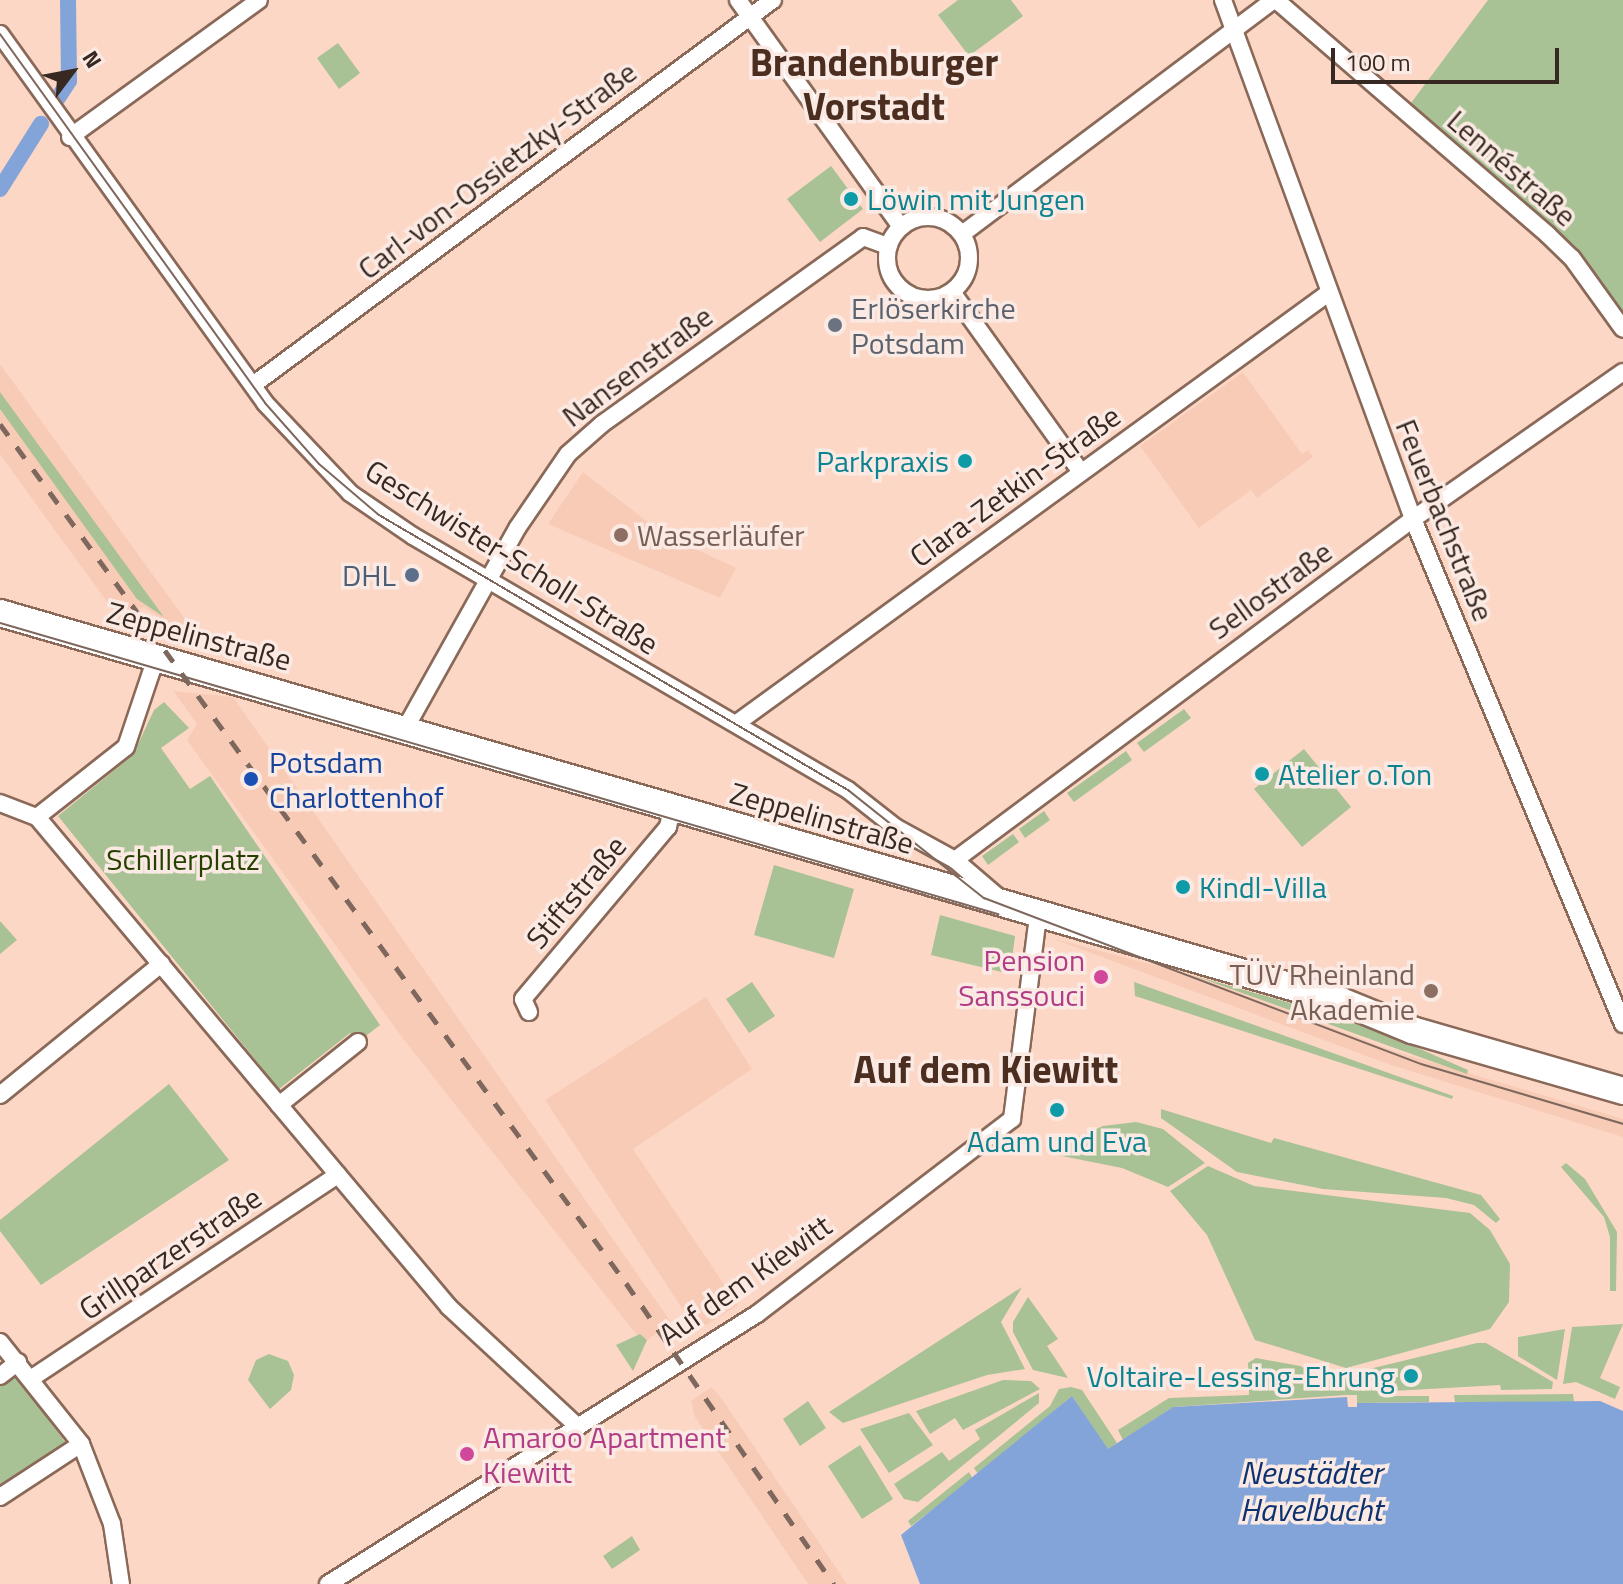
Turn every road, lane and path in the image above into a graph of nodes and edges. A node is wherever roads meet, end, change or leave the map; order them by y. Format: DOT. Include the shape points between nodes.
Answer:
graph roads {
  1 [pos="259,0"];
  2 [pos="738,0"];
  3 [pos="773,0"];
  4 [pos="1223,0"];
  5 [pos="1275,0"];
  6 [pos="750,17"];
  7 [pos="1233,30"];
  8 [pos="0,34"];
  9 [pos="70,137"];
  10 [pos="901,227"];
  11 [pos="962,234"];
  12 [pos="888,246"];
  13 [pos="952,292"];
  14 [pos="1327,294"];
  15 [pos="1623,329"];
  16 [pos="1623,372"];
  17 [pos="253,385"];
  18 [pos="1081,472"];
  19 [pos="1413,519"];
  20 [pos="488,580"];
  21 [pos="0,613"];
  22 [pos="156,658"];
  23 [pos="737,723"];
  24 [pos="405,729"];
  25 [pos="0,803"];
  26 [pos="672,808"];
  27 [pos="37,817"];
  28 [pos="955,860"];
  29 [pos="1008,905"];
  30 [pos="1038,915"];
  31 [pos="161,964"];
  32 [pos="529,1012"];
  33 [pos="1623,1024"];
  34 [pos="358,1042"];
  35 [pos="1623,1091"];
  36 [pos="0,1095"];
  37 [pos="279,1105"];
  38 [pos="338,1175"];
  39 [pos="0,1342"];
  40 [pos="18,1362"];
  41 [pos="0,1376"];
  42 [pos="32,1378"];
  43 [pos="578,1427"];
  44 [pos="81,1444"];
  45 [pos="0,1497"];
  46 [pos="121,1584"];
  47 [pos="328,1584"];
  1 -- 9 [label="street"];
  2 -- 6 [label="street"];
  3 -- 6 [label="street, Carl-von-Ossietzky-Straße"];
  4 -- 7 [label="street, Feuerbachstraße"];
  5 -- 7 [label="street"];
  5 -- 15 [label="street, Lennéstraße" via="1548,235 1572,258"];
  6 -- 10 [label="street"];
  6 -- 17 [label="street, Carl-von-Ossietzky-Straße"];
  7 -- 11 [label="street"];
  7 -- 14 [label="street, Feuerbachstraße"];
  8 -- 9 [label="street, Geschwister-Scholl-Straße"];
  9 -- 17 [label="street, Geschwister-Scholl-Straße"];
  10 -- 11 [label="street" via="913,219 940,218"];
  10 -- 12 [label="street"];
  11 -- 13 [label="street" via="970,259"];
  12 -- 13 [label="street" via="888,271 903,292 928,300"];
  12 -- 20 [label="street, Nansenstraße" via="863,237 602,424 544,484"];
  13 -- 18 [label="street"];
  14 -- 18 [label="street, Clara-Zetkin-Straße"];
  14 -- 19 [label="street, Feuerbachstraße"];
  16 -- 19 [label="street, Sellostraße"];
  17 -- 20 [label="street, Geschwister-Scholl-Straße" via="299,443 350,493"];
  18 -- 23 [label="street, Clara-Zetkin-Straße"];
  19 -- 28 [label="street, Sellostraße"];
  19 -- 33 [label="street, Feuerbachstraße"];
  20 -- 23 [label="street, Geschwister-Scholl-Straße"];
  20 -- 24 [label="street, Nansenstraße"];
  21 -- 22 [label="main road, Zeppelinstraße"];
  22 -- 24 [label="main road, Zeppelinstraße"];
  22 -- 27 [label="street" via="126,747"];
  23 -- 28 [label="street, Geschwister-Scholl-Straße"];
  24 -- 26 [label="main road, Zeppelinstraße"];
  25 -- 27 [label="street"];
  26 -- 29 [label="main road, Zeppelinstraße"];
  26 -- 32 [label="street, Stiftstraße" via="668,827 523,999"];
  27 -- 31 [label="street"];
  28 -- 29 [label="street, Geschwister-Scholl-Straße"];
  29 -- 30 [label="main road, Zeppelinstraße"];
  30 -- 35 [label="main road, Zeppelinstraße" via="1341,1001 1412,1030"];
  30 -- 43 [label="street, Auf dem Kiewitt" via="1012,1119 757,1314"];
  31 -- 36 [label="street"];
  31 -- 37 [label="street"];
  34 -- 37 [label="street"];
  37 -- 38 [label="street"];
  38 -- 42 [label="street, Grillparzerstraße"];
  38 -- 43 [label="street" via="449,1307"];
  39 -- 40 [label="street"];
  40 -- 41 [label="street"];
  40 -- 42 [label="street"];
  42 -- 44 [label="street"];
  43 -- 47 [label="street, Auf dem Kiewitt"];
  44 -- 45 [label="street"];
  44 -- 46 [label="street" via="112,1524"];
}
